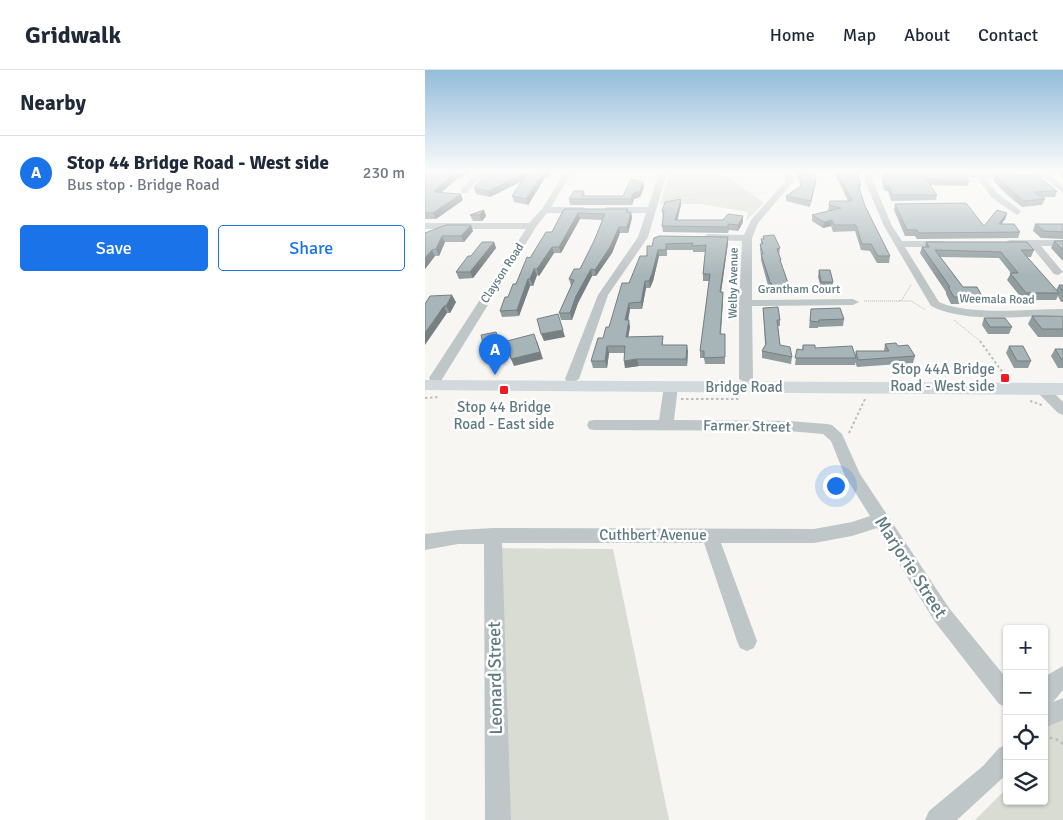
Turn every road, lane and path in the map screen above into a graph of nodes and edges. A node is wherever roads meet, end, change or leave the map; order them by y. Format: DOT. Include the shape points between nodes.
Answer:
graph roads {
  1 [pos="548,205"];
  2 [pos="653,205"];
  3 [pos="769,205"];
  4 [pos="884,205"];
  5 [pos="1007,205"];
  6 [pos="545,210"];
  7 [pos="651,210"];
  8 [pos="1017,212"];
  9 [pos="429,226"];
  10 [pos="532,226"];
  11 [pos="425,234"];
  12 [pos="700,237"];
  13 [pos="747,238"];
  14 [pos="1034,243"];
  15 [pos="1063,243"];
  16 [pos="900,244"];
  17 [pos="957,244"];
  18 [pos="995,244"];
  19 [pos="1058,272"];
  20 [pos="909,290"];
  21 [pos="899,301"];
  22 [pos="859,302"];
  23 [pos="745,303"];
  24 [pos="928,311"];
  25 [pos="1063,312"];
  26 [pos="945,313"];
  27 [pos="954,320"];
  28 [pos="429,381"];
  29 [pos="1009,381"];
  30 [pos="1063,381"];
  31 [pos="571,382"];
  32 [pos="746,383"];
  33 [pos="1039,385"];
  34 [pos="671,386"];
  35 [pos="1063,389"];
  36 [pos="866,397"];
  37 [pos="1063,410"];
  38 [pos="667,424"];
  39 [pos="594,425"];
  40 [pos="827,430"];
  41 [pos="848,434"];
  42 [pos="880,520"];
  43 [pos="493,535"];
  44 [pos="710,536"];
  45 [pos="425,542"];
  46 [pos="747,642"];
  47 [pos="1063,677"];
  48 [pos="1048,690"];
  49 [pos="1003,691"];
  50 [pos="1063,709"];
  51 [pos="1048,715"];
  52 [pos="1048,737"];
  53 [pos="1063,744"];
  54 [pos="1003,760"];
  55 [pos="498,820"];
  56 [pos="938,820"];
  1 -- 6 [label="street, Clayson Road"];
  2 -- 7 [label="street"];
  3 -- 13 [label="street, Welby Avenue" via="754,222"];
  4 -- 16 [label="street, Weemala Road" via="888,226"];
  5 -- 8 [label="street"];
  6 -- 7 [label="street"];
  6 -- 10 [label="street, Clayson Road"];
  7 -- 31 [label="street" via="648,237 603,295"];
  9 -- 10 [label="street"];
  9 -- 11 [label="street"];
  10 -- 28 [label="street, Clayson Road"];
  12 -- 13 [label="street"];
  13 -- 23 [label="street, Welby Avenue"];
  14 -- 15 [label="street"];
  14 -- 18 [label="street"];
  14 -- 19 [label="street"];
  16 -- 17 [label="street"];
  16 -- 26 [label="street, Weemala Road" via="935,304"];
  20 -- 21 [label="path"];
  21 -- 22 [label="path"];
  21 -- 24 [label="path" via="911,301"];
  22 -- 23 [label="street, Grantham Court"];
  23 -- 32 [label="street, Welby Avenue"];
  25 -- 26 [label="street, Weemala Road"];
  26 -- 27 [label="path"];
  26 -- 27 [label="path" via="941,312"];
  27 -- 29 [label="path" via="980,341"];
  28 -- 31 [label="main road, Bridge Road"];
  29 -- 32 [label="main road, Bridge Road"];
  29 -- 33 [label="main road, Bridge Road"];
  30 -- 33 [label="main road, Bridge Road"];
  31 -- 32 [label="main road, Bridge Road"];
  31 -- 34 [label="main road, Bridge Road"];
  32 -- 33 [label="main road, Bridge Road"];
  32 -- 34 [label="main road, Bridge Road"];
  33 -- 35 [label="main road, Bridge Road"];
  33 -- 37 [label="street"];
  34 -- 38 [label="street"];
  36 -- 41 [label="path"];
  38 -- 39 [label="street, Farmer Street"];
  38 -- 40 [label="street, Farmer Street" via="802,426"];
  40 -- 42 [label="street, Marjorie Street" via="837,438 853,476"];
  42 -- 44 [label="street, Cuthbert Avenue" via="814,536"];
  42 -- 49 [label="street, Marjorie Street" via="953,631"];
  43 -- 44 [label="street, Cuthbert Avenue"];
  43 -- 45 [label="street, Cuthbert Avenue"];
  43 -- 55 [label="street, Leonard Street"];
  44 -- 46 [label="street"];
  47 -- 48 [label="street"];
  50 -- 51 [label="street"];
  52 -- 53 [label="path"];
  54 -- 56 [label="street"];
}
